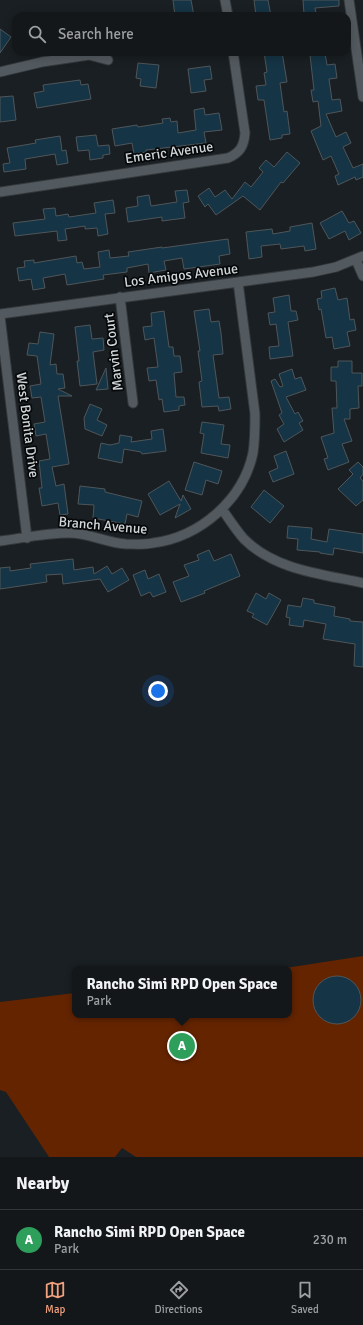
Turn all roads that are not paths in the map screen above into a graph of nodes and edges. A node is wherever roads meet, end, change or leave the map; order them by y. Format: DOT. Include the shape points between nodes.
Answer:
graph roads {
  1 [pos="225,0"];
  2 [pos="350,0"];
  3 [pos="227,12"];
  4 [pos="82,56"];
  5 [pos="93,56"];
  6 [pos="234,56"];
  7 [pos="108,60"];
  8 [pos="0,72"];
  9 [pos="363,97"];
  10 [pos="0,192"];
  11 [pos="360,258"];
  12 [pos="363,276"];
  13 [pos="238,282"];
  14 [pos="120,297"];
  15 [pos="0,315"];
  16 [pos="133,403"];
  17 [pos="222,509"];
  18 [pos="27,538"];
  19 [pos="0,541"];
  20 [pos="363,583"];
  1 -- 3 [label="street"];
  2 -- 9 [label="street"];
  4 -- 8 [label="street"];
  5 -- 7 [label="street"];
  6 -- 10 [label="street, Emeric Avenue" via="245,133 241,149 235,155"];
  11 -- 12 [label="street"];
  11 -- 13 [label="street, Los Amigos Avenue" via="313,272"];
  13 -- 14 [label="street, Los Amigos Avenue"];
  13 -- 17 [label="street, Branch Avenue" via="256,434 245,475"];
  14 -- 15 [label="street, Los Amigos Avenue"];
  14 -- 16 [label="street, Marvin Court"];
  15 -- 18 [label="street, West Bonita Drive"];
  17 -- 18 [label="street, Branch Avenue" via="189,533 152,544 123,544 71,533"];
  17 -- 20 [label="street" via="245,540 274,561 299,570"];
  18 -- 19 [label="street, Branch Avenue"];
}
